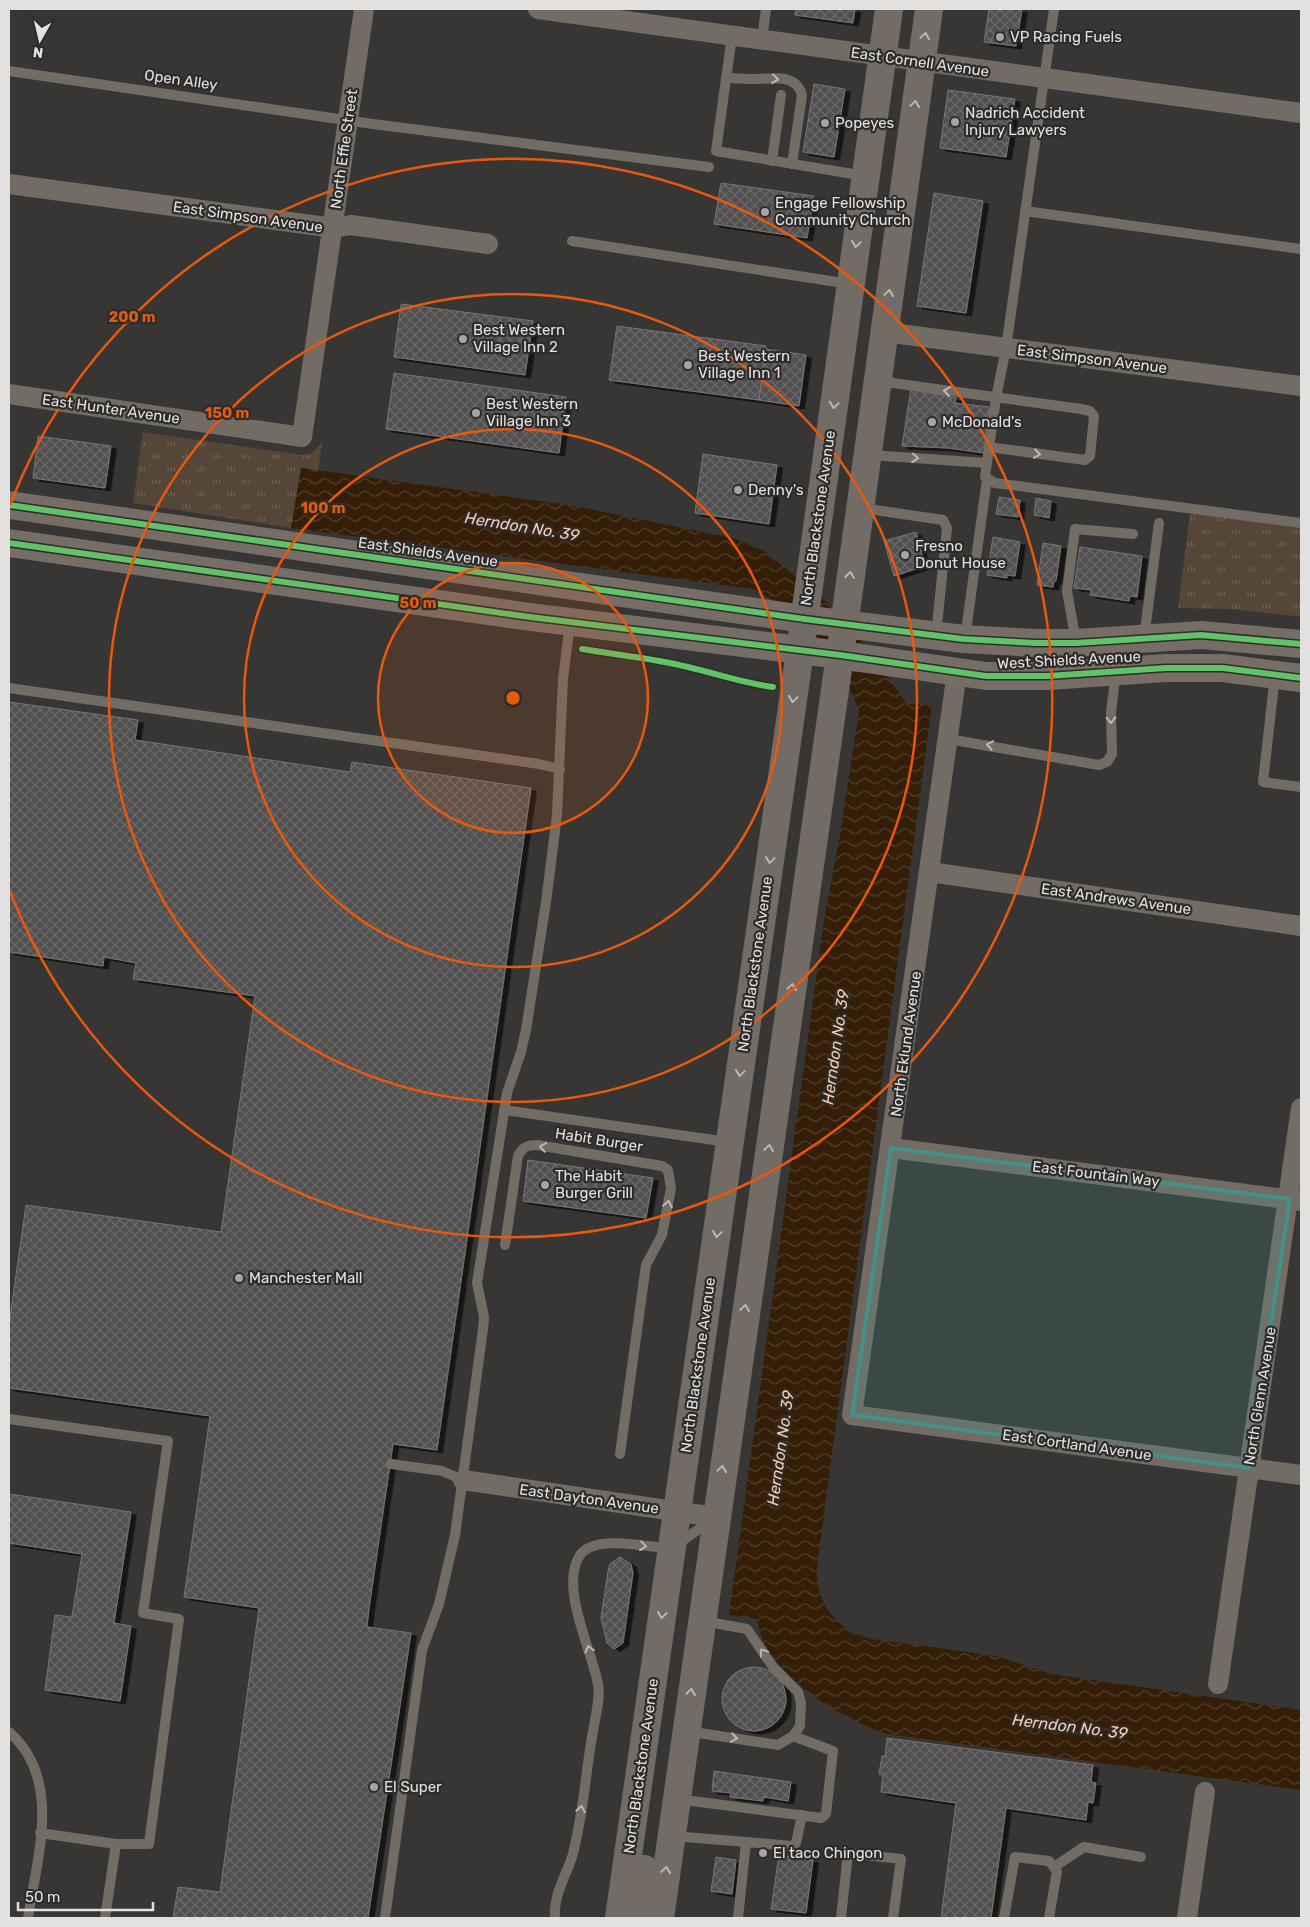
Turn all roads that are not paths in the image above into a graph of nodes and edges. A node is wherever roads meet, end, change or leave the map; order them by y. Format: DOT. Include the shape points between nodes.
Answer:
graph roads {
  1 [pos="364,9"];
  2 [pos="538,9"];
  3 [pos="766,9"];
  4 [pos="889,9"];
  5 [pos="929,9"];
  6 [pos="1054,9"];
  7 [pos="732,36"];
  8 [pos="762,40"];
  9 [pos="882,57"];
  10 [pos="921,62"];
  11 [pos="9,71"];
  12 [pos="726,78"];
  13 [pos="1044,78"];
  14 [pos="781,95"];
  15 [pos="1301,113"];
  16 [pos="348,119"];
  17 [pos="772,161"];
  18 [pos="792,164"];
  19 [pos="709,167"];
  20 [pos="866,177"];
  21 [pos="9,184"];
  22 [pos="1025,211"];
  23 [pos="334,228"];
  24 [pos="572,241"];
  25 [pos="488,244"];
  26 [pos="1301,249"];
  27 [pos="851,284"];
  28 [pos="884,332"];
  29 [pos="1006,348"];
  30 [pos="877,381"];
  31 [pos="1301,386"];
  32 [pos="9,394"];
  33 [pos="996,398"];
  34 [pos="302,437"];
  35 [pos="989,447"];
  36 [pos="866,454"];
  37 [pos="987,463"];
  38 [pos="987,479"];
  39 [pos="9,505"];
  40 [pos="859,508"];
  41 [pos="1159,523"];
  42 [pos="1301,523"];
  43 [pos="1133,534"];
  44 [pos="9,543"];
  45 [pos="804,619"];
  46 [pos="570,622"];
  47 [pos="844,624"];
  48 [pos="936,636"];
  49 [pos="965,639"];
  50 [pos="1144,639"];
  51 [pos="1076,643"];
  52 [pos="1301,644"];
  53 [pos="800,651"];
  54 [pos="840,655"];
  55 [pos="1116,671"];
  56 [pos="957,672"];
  57 [pos="1288,676"];
  58 [pos="9,688"];
  59 [pos="948,739"];
  60 [pos="560,769"];
  61 [pos="1301,787"];
  62 [pos="930,872"];
  63 [pos="1301,926"];
  64 [pos="1301,1108"];
  65 [pos="504,1110"];
  66 [pos="730,1143"];
  67 [pos="891,1148"];
  68 [pos="1296,1200"];
  69 [pos="506,1245"];
  70 [pos="852,1415"];
  71 [pos="9,1418"];
  72 [pos="620,1454"];
  73 [pos="391,1464"];
  74 [pos="1249,1468"];
  75 [pos="1301,1475"];
  76 [pos="463,1480"];
  77 [pos="677,1512"];
  78 [pos="715,1517"];
  79 [pos="671,1549"];
  80 [pos="701,1621"];
  81 [pos="1218,1684"];
  82 [pos="686,1731"];
  83 [pos="9,1732"];
  84 [pos="793,1736"];
  85 [pos="644,1745"];
  86 [pos="1205,1792"];
  87 [pos="676,1799"];
  88 [pos="802,1815"];
  89 [pos="40,1833"];
  90 [pos="671,1836"];
  91 [pos="746,1842"];
  92 [pos="116,1844"];
  93 [pos="1141,1857"];
  94 [pos="1054,1867"];
  95 [pos="28,1918"];
  96 [pos="105,1918"];
  97 [pos="385,1918"];
  98 [pos="554,1918"];
  99 [pos="619,1918"];
  100 [pos="638,1918"];
  101 [pos="660,1918"];
  102 [pos="738,1918"];
  103 [pos="841,1918"];
  104 [pos="892,1918"];
  105 [pos="1004,1918"];
  106 [pos="1049,1918"];
  107 [pos="1187,1918"];
  1 -- 16 [label="street, North Effie Street"];
  2 -- 7 [label="street, East Cornell Avenue"];
  3 -- 8 [label="lane"];
  4 -- 9 [label="main road, North Blackstone Avenue"];
  10 -- 5 [label="main road, one-way"];
  6 -- 13 [label="lane"];
  7 -- 8 [label="street, East Cornell Avenue"];
  7 -- 12 [label="lane"];
  8 -- 9 [label="street, East Cornell Avenue"];
  9 -- 10 [label="street, East Cornell Avenue"];
  9 -- 20 [label="main road, North Blackstone Avenue"];
  10 -- 13 [label="street, East Cornell Avenue"];
  28 -- 10 [label="main road, one-way"];
  11 -- 16 [label="lane, Open Alley"];
  12 -- 17 [label="lane" via="716,151"];
  12 -- 18 [label="lane, one-way" via="770,77 793,81 800,86 802,94"];
  13 -- 15 [label="street, East Cornell Avenue"];
  13 -- 22 [label="lane"];
  14 -- 17 [label="lane"];
  16 -- 19 [label="lane, Open Alley"];
  16 -- 23 [label="street, North Effie Street"];
  17 -- 18 [label="lane"];
  18 -- 20 [label="lane"];
  20 -- 27 [label="main road, North Blackstone Avenue, one-way"];
  21 -- 23 [label="street, East Simpson Avenue"];
  22 -- 26 [label="lane"];
  22 -- 29 [label="lane"];
  23 -- 25 [label="street, East Simpson Avenue" via="351,225"];
  23 -- 34 [label="street, North Effie Street"];
  24 -- 27 [label="lane"];
  27 -- 45 [label="main road, North Blackstone Avenue, one-way"];
  28 -- 29 [label="street, East Simpson Avenue"];
  28 -- 30 [label="main road"];
  29 -- 31 [label="street, East Simpson Avenue"];
  29 -- 33 [label="lane"];
  33 -- 30 [label="lane, one-way"];
  30 -- 36 [label="main road"];
  32 -- 34 [label="street, East Hunter Avenue"];
  33 -- 35 [label="lane"];
  35 -- 33 [label="lane, one-way" via="1085,460 1090,456 1095,422 1090,411"];
  35 -- 37 [label="lane"];
  36 -- 37 [label="lane, one-way"];
  36 -- 40 [label="main road"];
  37 -- 38 [label="lane" via="984,478"];
  38 -- 42 [label="lane" via="996,483"];
  38 -- 49 [label="lane"];
  39 -- 45 [label="main road, East Shields Avenue"];
  47 -- 40 [label="main road, one-way"];
  40 -- 48 [label="lane" via="943,520 945,523"];
  41 -- 50 [label="lane"];
  43 -- 51 [label="lane" via="1075,528 1067,591"];
  44 -- 46 [label="main road"];
  45 -- 47 [label="main road, East Shields Avenue"];
  45 -- 53 [label="main road, North Blackstone Avenue"];
  46 -- 53 [label="main road"];
  46 -- 60 [label="lane" via="563,679"];
  47 -- 48 [label="main road, West Shields Avenue"];
  47 -- 54 [label="main road"];
  48 -- 49 [label="main road, West Shields Avenue"];
  49 -- 51 [label="main road, West Shields Avenue"];
  50 -- 51 [label="main road, West Shields Avenue"];
  50 -- 52 [label="main road, West Shields Avenue" via="1200,635"];
  53 -- 54 [label="main road"];
  53 -- 66 [label="main road, North Blackstone Avenue, one-way"];
  54 -- 56 [label="main road, West Shields Avenue"];
  78 -- 54 [label="main road, one-way"];
  55 -- 56 [label="main road, West Shields Avenue" via="1039,676 986,676"];
  55 -- 57 [label="main road, West Shields Avenue" via="1223,668"];
  55 -- 59 [label="lane, one-way" via="1111,712 1112,754 1107,762 1099,765"];
  56 -- 59 [label="street, North Eklund Avenue"];
  57 -- 61 [label="lane" via="1263,782"];
  58 -- 60 [label="lane"];
  59 -- 62 [label="street, North Eklund Avenue"];
  60 -- 65 [label="lane" via="551,868 526,1030"];
  62 -- 63 [label="street, East Andrews Avenue"];
  62 -- 67 [label="street, North Eklund Avenue"];
  64 -- 68 [label="street, North Glenn Avenue"];
  65 -- 66 [label="lane"];
  65 -- 76 [label="lane" via="477,1283 484,1317"];
  66 -- 77 [label="main road, North Blackstone Avenue, one-way"];
  67 -- 68 [label="street, East Fountain Way"];
  67 -- 70 [label="street, North Eklund Avenue"];
  68 -- 74 [label="street, North Glenn Avenue"];
  72 -- 69 [label="lane, Habit Burger, one-way" via="646,1265 662,1235 671,1188 668,1170 662,1166 528,1145 518,1156"];
  70 -- 74 [label="street, East Cortland Avenue"];
  71 -- 92 [label="lane" via="168,1442 144,1614 179,1619 149,1844"];
  73 -- 76 [label="lane" via="442,1471"];
  74 -- 75 [label="street, East Cortland Avenue"];
  74 -- 81 [label="street, North Glenn Avenue"];
  76 -- 77 [label="street, East Dayton Avenue"];
  76 -- 97 [label="lane" via="439,1604 422,1650"];
  77 -- 78 [label="street, East Dayton Avenue"];
  77 -- 79 [label="main road, North Blackstone Avenue"];
  78 -- 79 [label="lane"];
  78 -- 80 [label="main road"];
  79 -- 85 [label="main road, North Blackstone Avenue, one-way"];
  98 -- 79 [label="lane, one-way" via="555,1899 572,1857 581,1813 598,1686 575,1601 577,1563 580,1554 598,1544"];
  82 -- 80 [label="main road, one-way"];
  84 -- 80 [label="lane, one-way" via="800,1726 798,1692 773,1667 747,1629"];
  82 -- 84 [label="lane, one-way" via="778,1745"];
  82 -- 87 [label="main road"];
  83 -- 89 [label="lane" via="28,1755 39,1778 43,1811"];
  84 -- 88 [label="lane" via="834,1751 826,1814 822,1818"];
  85 -- 99 [label="main road, North Blackstone Avenue"];
  85 -- 100 [label="main road" via="647,1844"];
  86 -- 107 [label="street"];
  87 -- 88 [label="lane"];
  87 -- 90 [label="main road"];
  88 -- 91 [label="lane" via="796,1844 792,1846"];
  89 -- 92 [label="lane"];
  89 -- 95 [label="lane"];
  90 -- 91 [label="lane"];
  101 -- 90 [label="main road, one-way"];
  91 -- 102 [label="lane"];
  92 -- 96 [label="lane"];
  93 -- 94 [label="lane" via="1084,1847"];
  94 -- 105 [label="lane" via="1049,1861 1015,1857"];
  94 -- 106 [label="lane" via="1057,1871"];
  103 -- 104 [label="lane" via="848,1853 901,1859"];
}
